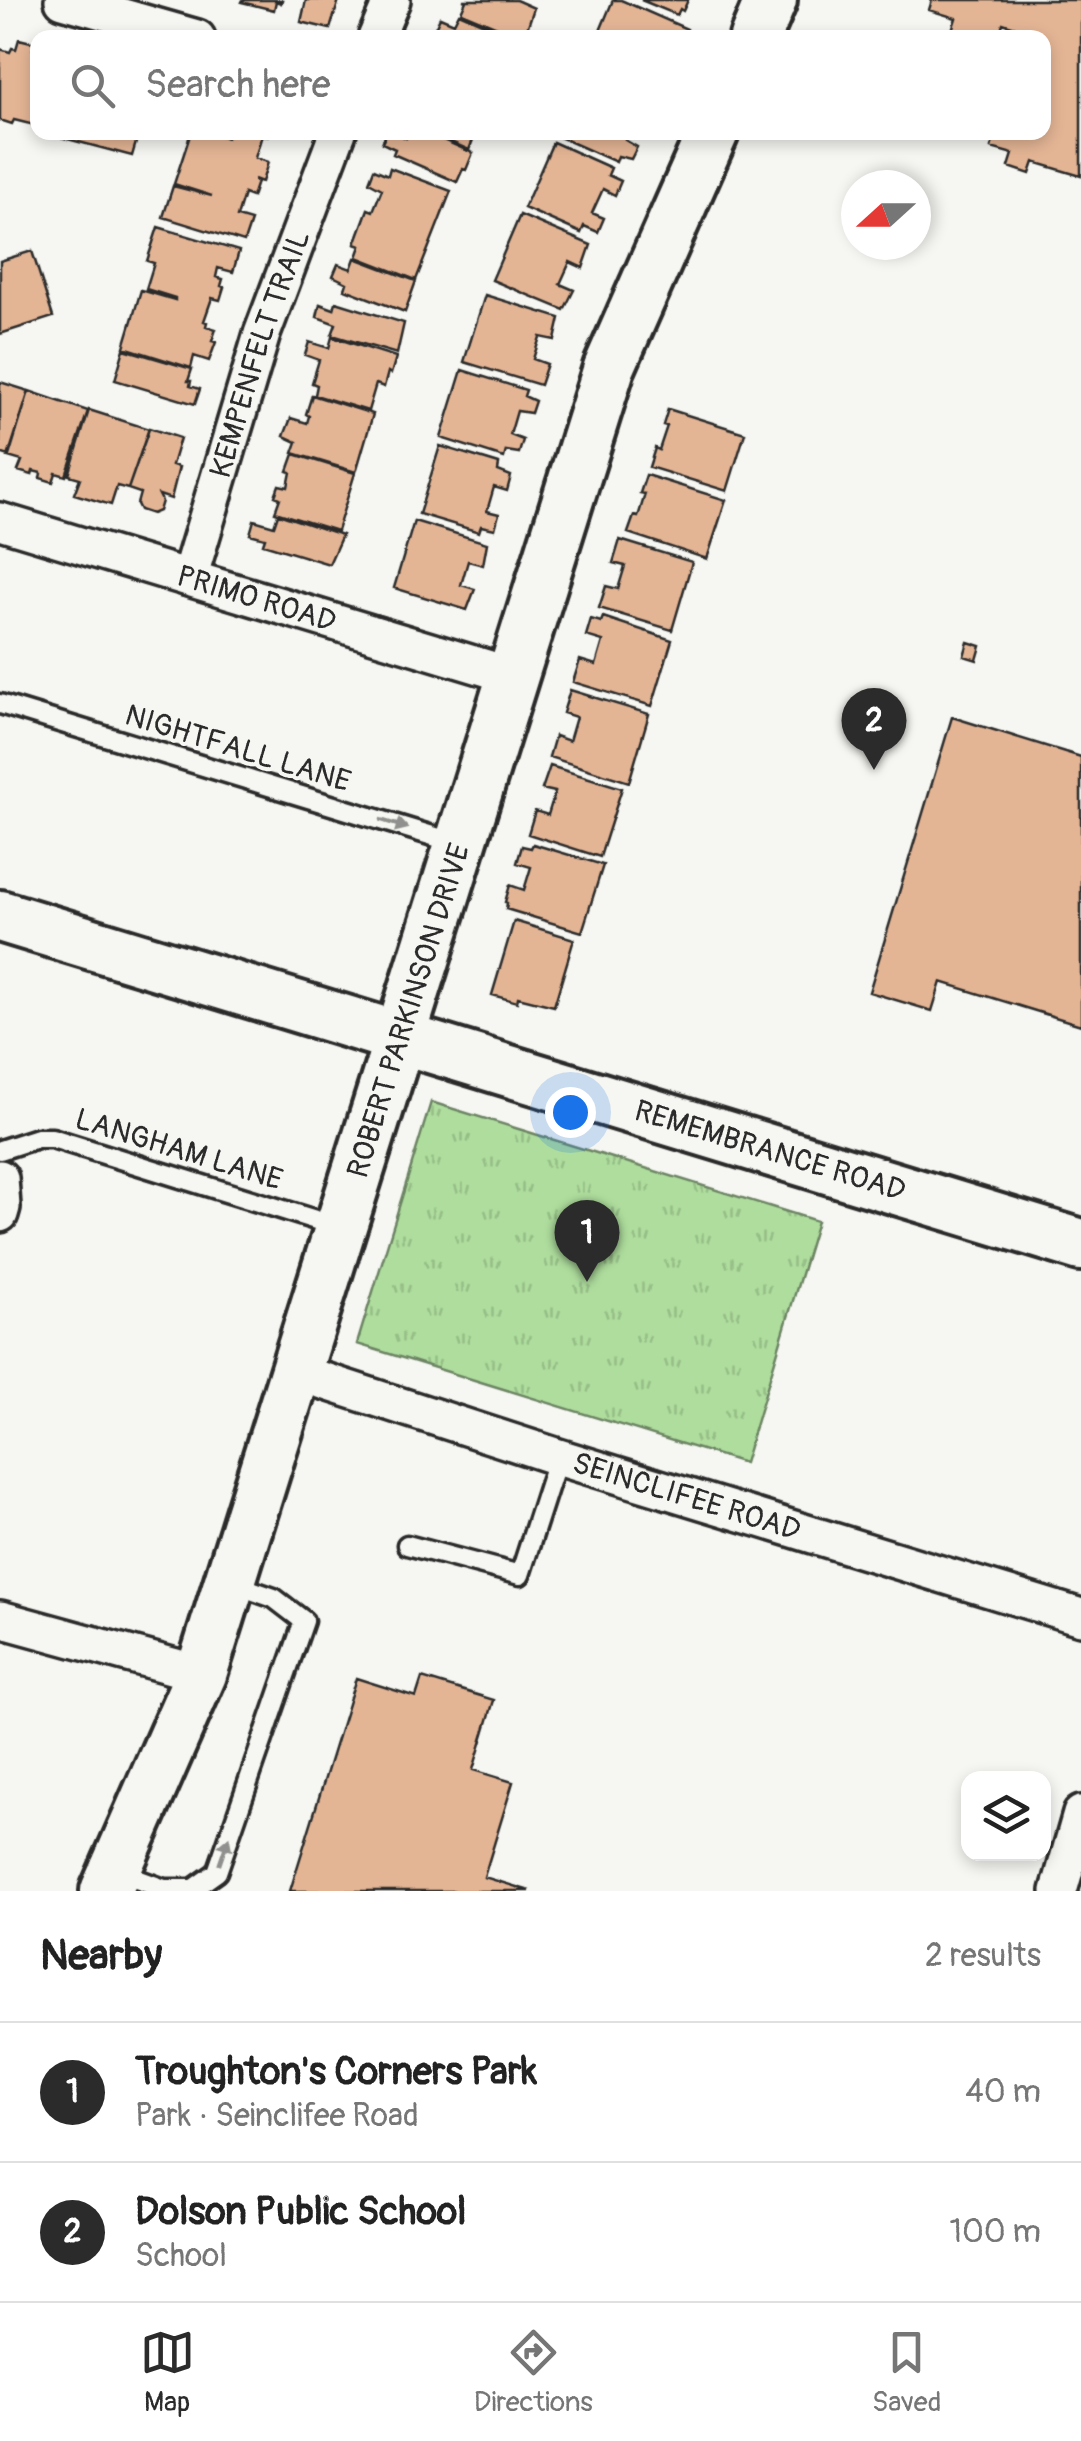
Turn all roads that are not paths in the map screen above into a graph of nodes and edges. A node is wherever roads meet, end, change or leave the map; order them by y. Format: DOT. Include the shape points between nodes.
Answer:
graph roads {
  1 [pos="63,0"];
  2 [pos="392,0"];
  3 [pos="771,0"];
  4 [pos="169,30"];
  5 [pos="379,30"];
  6 [pos="758,30"];
  7 [pos="335,140"];
  8 [pos="709,140"];
  9 [pos="0,520"];
  10 [pos="189,578"];
  11 [pos="513,676"];
  12 [pos="0,704"];
  13 [pos="460,844"];
  14 [pos="0,916"];
  15 [pos="400,1038"];
  16 [pos="0,1150"];
  17 [pos="0,1178"];
  18 [pos="0,1214"];
  19 [pos="341,1228"];
  20 [pos="1081,1245"];
  21 [pos="296,1372"];
  22 [pos="558,1457"];
  23 [pos="406,1546"];
  24 [pos="230,1582"];
  25 [pos="1081,1617"];
  26 [pos="0,1619"];
  27 [pos="201,1674"];
  28 [pos="1081,1814"];
  29 [pos="110,1881"];
  30 [pos="1059,1891"];
  1 -- 4 [label="street"];
  2 -- 5 [label="street"];
  3 -- 6 [label="street"];
  7 -- 10 [label="street, KEMPENFELT TRAIL" via="262,334"];
  8 -- 11 [label="street, ROBERT PARKINSON DRIVE" via="609,368"];
  9 -- 10 [label="street, PRIMO ROAD"];
  10 -- 11 [label="street, PRIMO ROAD"];
  11 -- 13 [label="street, ROBERT PARKINSON DRIVE"];
  12 -- 13 [label="lane, NIGHTFALL LANE, one-way"];
  13 -- 15 [label="street, ROBERT PARKINSON DRIVE"];
  14 -- 15 [label="street, REMEMBRANCE ROAD"];
  15 -- 19 [label="street, ROBERT PARKINSON DRIVE"];
  15 -- 20 [label="street, REMEMBRANCE ROAD"];
  16 -- 19 [label="lane, LANGHAM LANE" via="52,1138"];
  17 -- 18 [label="street"];
  19 -- 21 [label="street, ROBERT PARKINSON DRIVE"];
  21 -- 22 [label="street, SEINCLIFEE ROAD"];
  21 -- 24 [label="street, ROBERT PARKINSON DRIVE"];
  22 -- 23 [label="lane" via="520,1574"];
  22 -- 25 [label="street, SEINCLIFEE ROAD"];
  24 -- 27 [label="street, ROBERT PARKINSON DRIVE"];
  29 -- 24 [label="lane, one-way" via="193,1888 217,1872 304,1622 274,1598"];
  26 -- 27 [label="street"];
  27 -- 29 [label="street, ROBERT PARKINSON DRIVE"];
  28 -- 30 [label="street"];
}
